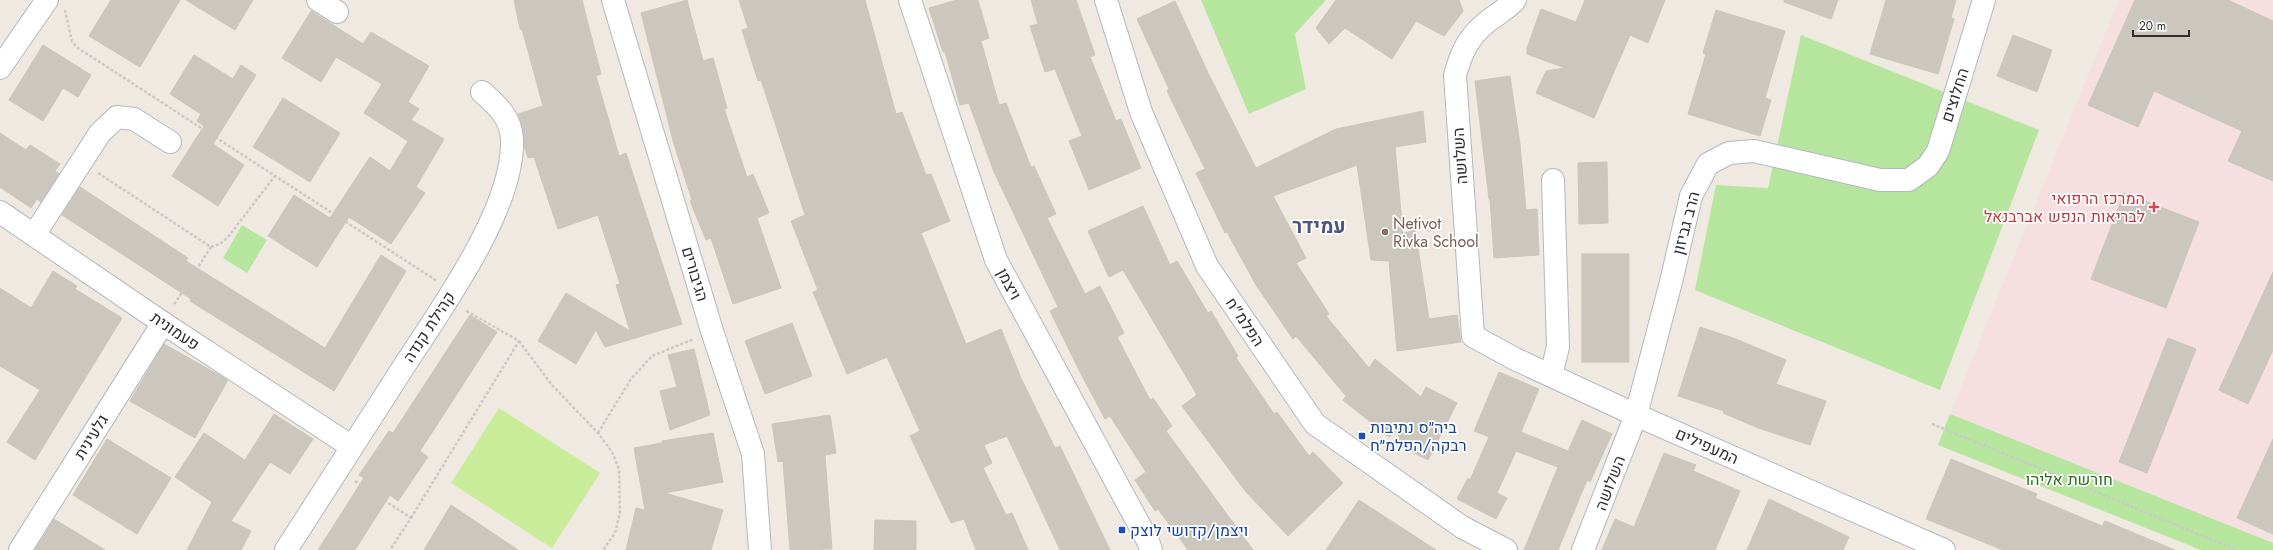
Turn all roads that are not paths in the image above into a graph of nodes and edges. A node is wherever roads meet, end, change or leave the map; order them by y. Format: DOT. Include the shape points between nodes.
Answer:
graph roads {
  1 [pos="318,0"];
  2 [pos="612,0"];
  3 [pos="910,0"];
  4 [pos="1106,0"];
  5 [pos="1515,0"];
  6 [pos="1984,0"];
  7 [pos="55,3"];
  8 [pos="337,12"];
  9 [pos="0,68"];
  10 [pos="482,92"];
  11 [pos="170,142"];
  12 [pos="1553,180"];
  13 [pos="1909,180"];
  14 [pos="0,212"];
  15 [pos="34,235"];
  16 [pos="162,323"];
  17 [pos="1473,336"];
  18 [pos="1551,375"];
  19 [pos="1636,415"];
  20 [pos="352,447"];
  21 [pos="20,550"];
  22 [pos="286,550"];
  23 [pos="760,550"];
  24 [pos="1151,550"];
  25 [pos="1506,550"];
  26 [pos="1583,550"];
  27 [pos="1944,550"];
  1 -- 8 [label="street"];
  2 -- 23 [label="street, הגיבורים" via="712,331 753,454"];
  3 -- 24 [label="street, ויצמן" via="996,260"];
  4 -- 25 [label="street, הפלמ\"ח" via="1141,112 1207,266 1315,424 1462,527"];
  5 -- 17 [label="street, השלושה" via="1468,40 1455,75"];
  6 -- 13 [label="street, החלוצים" via="1938,151 1928,166"];
  7 -- 9 [label="street"];
  10 -- 20 [label="street, קהילת קנדה" via="498,105 507,120 512,138 504,191 495,214 452,291"];
  11 -- 15 [label="street" via="134,119 117,117 100,133"];
  12 -- 18 [label="street" via="1558,347"];
  13 -- 19 [label="street, הרב גביזון" via="1880,180 1754,151 1729,153 1708,164 1690,196 1671,282"];
  14 -- 15 [label="street, פעמונית"];
  15 -- 16 [label="street, פעמונית"];
  16 -- 20 [label="street, פעמונית"];
  16 -- 21 [label="street, גלעינית"];
  17 -- 18 [label="street, המעפילים"];
  18 -- 19 [label="street, המעפילים"];
  19 -- 26 [label="street, השלושה"];
  19 -- 27 [label="street, המעפילים"];
  20 -- 22 [label="street, קהילת קנדה"];
}
